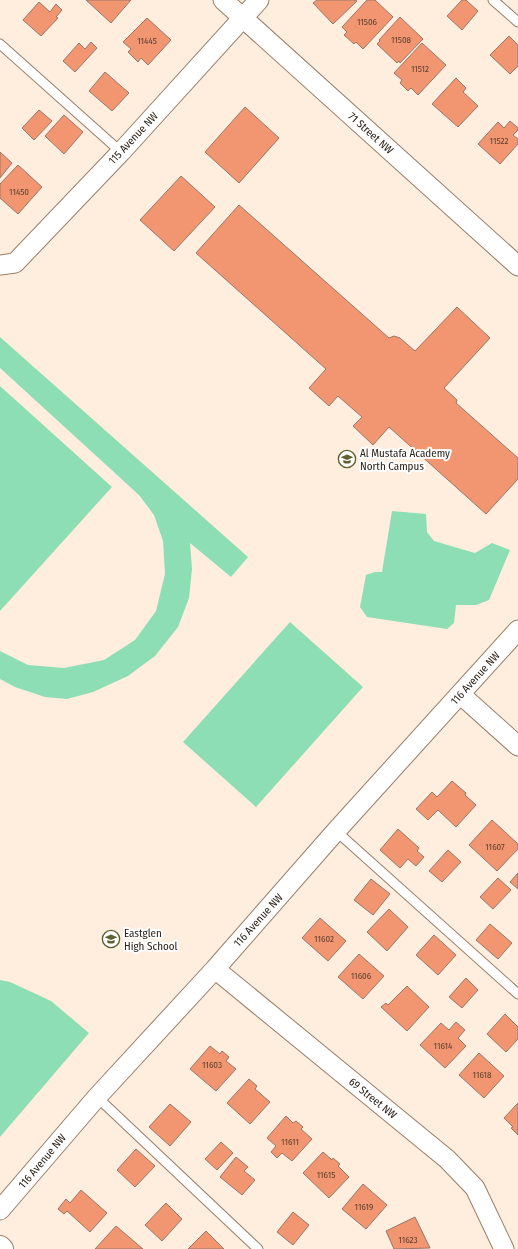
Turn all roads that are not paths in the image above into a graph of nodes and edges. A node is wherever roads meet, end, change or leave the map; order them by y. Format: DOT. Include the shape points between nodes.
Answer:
graph roads {
  1 [pos="223,0"];
  2 [pos="259,0"];
  3 [pos="493,0"];
  4 [pos="243,18"];
  5 [pos="518,22"];
  6 [pos="0,44"];
  7 [pos="121,152"];
  8 [pos="0,265"];
  9 [pos="518,266"];
  10 [pos="518,630"];
  11 [pos="460,694"];
  12 [pos="518,746"];
  13 [pos="336,831"];
  14 [pos="215,969"];
  15 [pos="518,994"];
  16 [pos="97,1097"];
  17 [pos="0,1210"];
  18 [pos="258,1249"];
  19 [pos="504,1249"];
  1 -- 4 [label="street, 71 Street NW"];
  2 -- 4 [label="street, 115 Avenue NW"];
  3 -- 5 [label="lane"];
  4 -- 7 [label="street, 115 Avenue NW"];
  4 -- 9 [label="street, 71 Street NW"];
  6 -- 7 [label="lane"];
  7 -- 8 [label="street, 115 Avenue NW" via="15,263"];
  10 -- 11 [label="street, 116 Avenue NW"];
  11 -- 12 [label="street"];
  11 -- 13 [label="street, 116 Avenue NW"];
  13 -- 14 [label="street, 116 Avenue NW"];
  13 -- 15 [label="lane"];
  14 -- 16 [label="street, 116 Avenue NW"];
  14 -- 19 [label="street, 69 Street NW" via="447,1159 475,1188"];
  16 -- 17 [label="street, 116 Avenue NW"];
  16 -- 18 [label="lane"];
}
